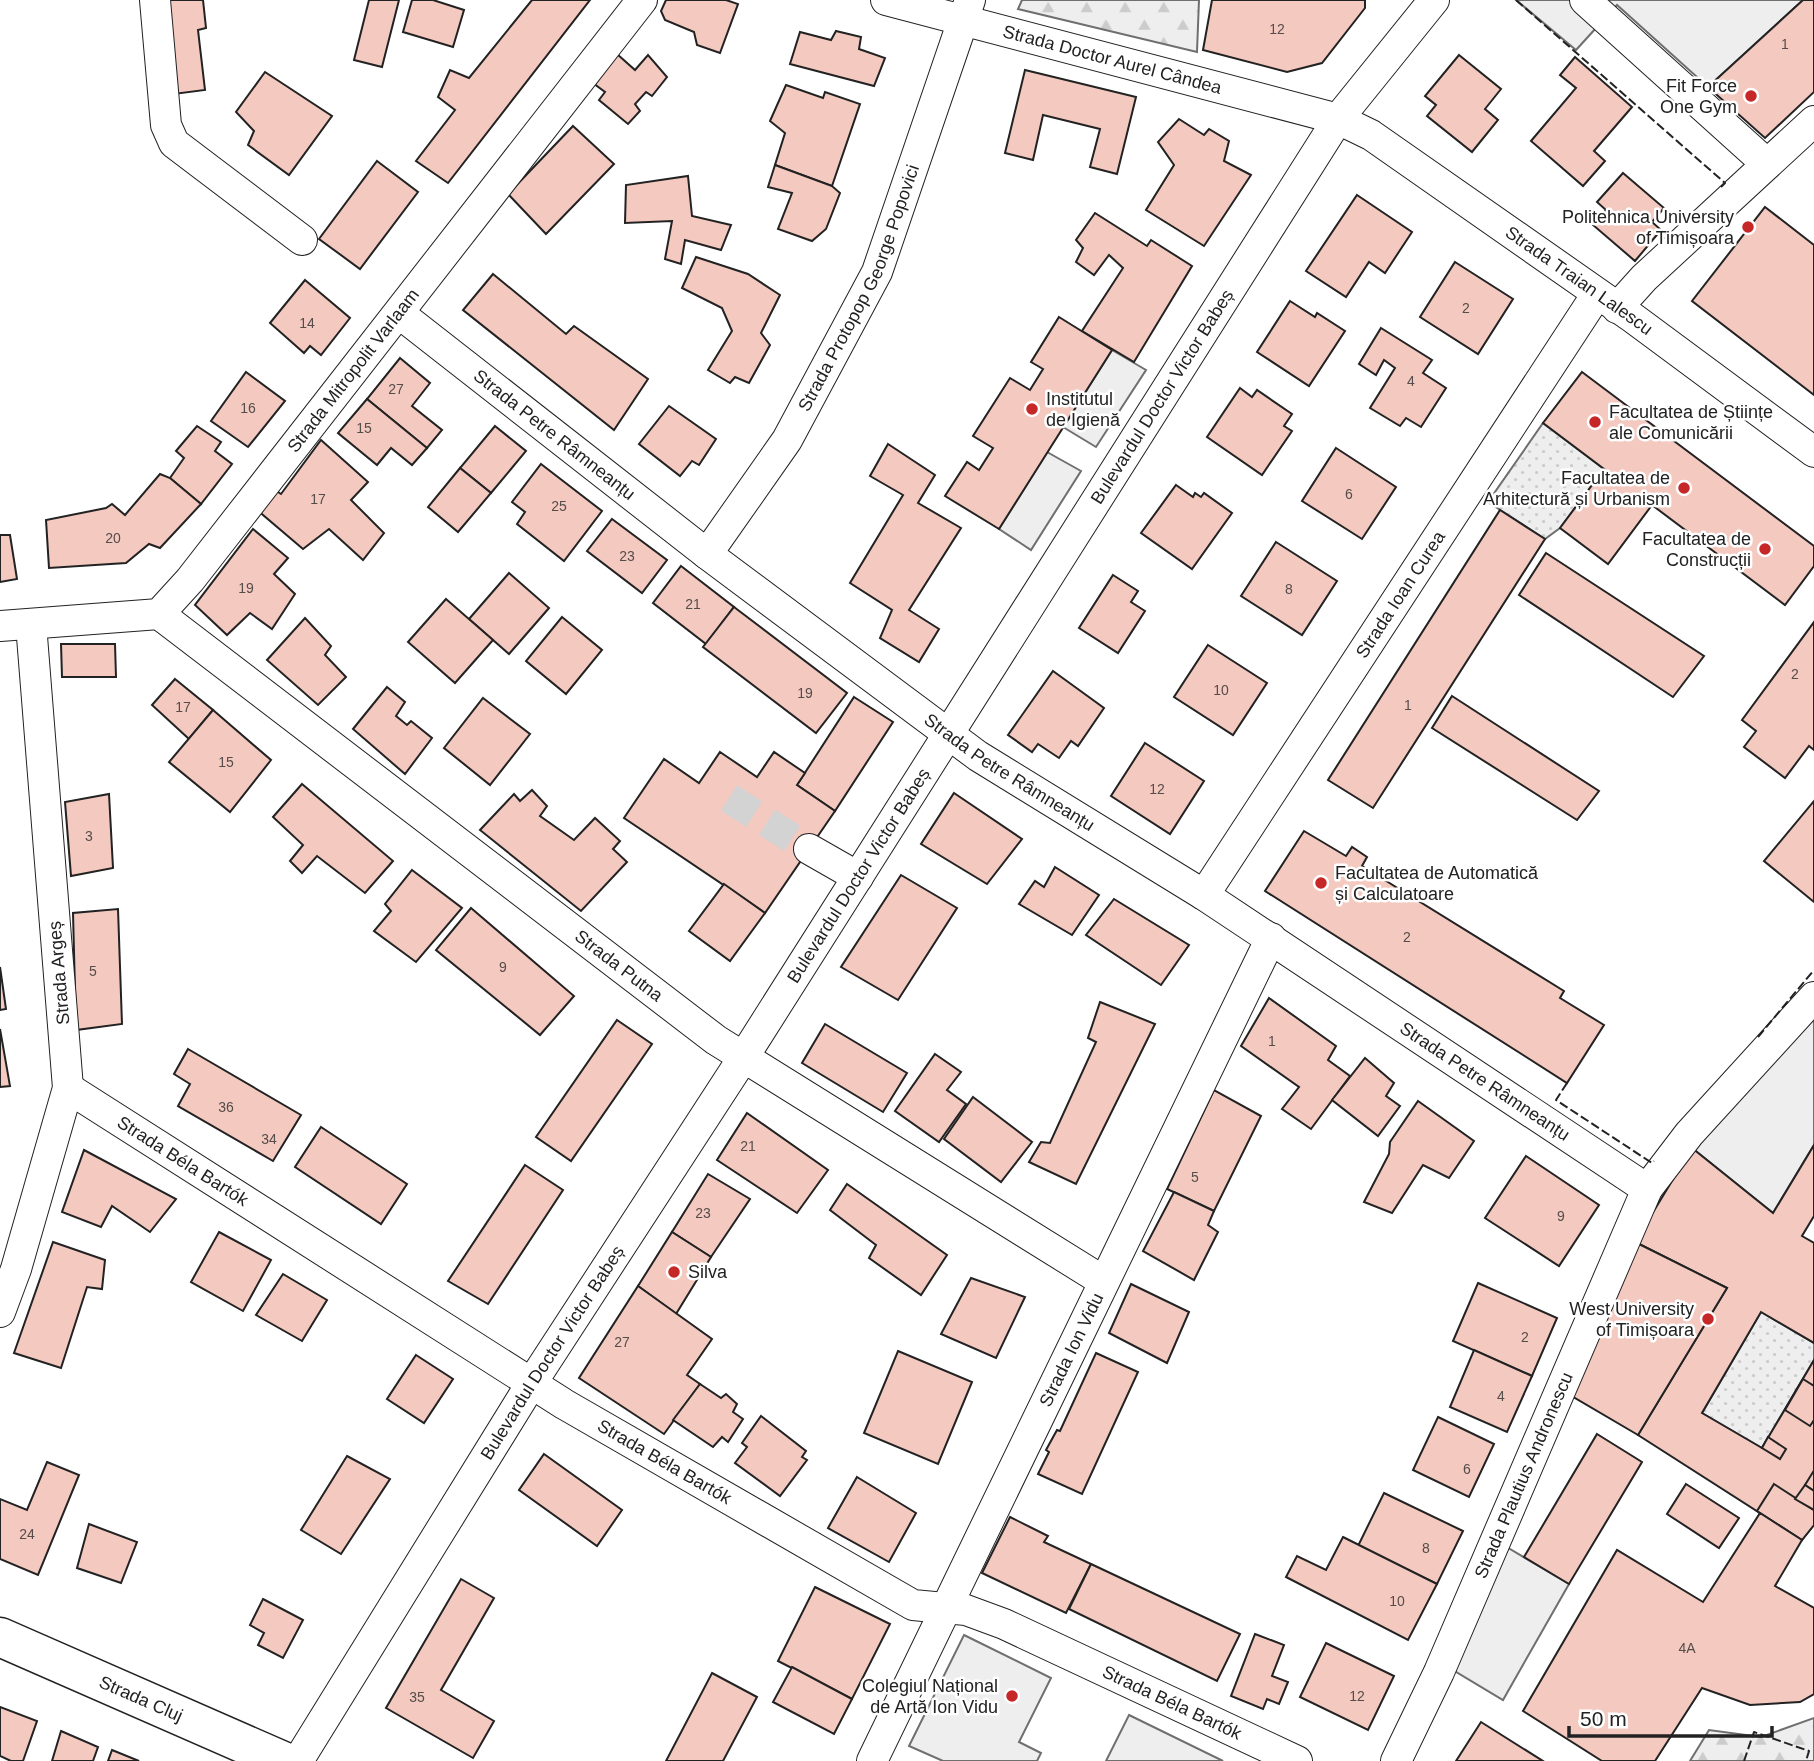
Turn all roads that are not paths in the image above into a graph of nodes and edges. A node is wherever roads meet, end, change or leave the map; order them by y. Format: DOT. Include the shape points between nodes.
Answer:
graph roads {
  1 [pos="155,0"];
  2 [pos="642,0"];
  3 [pos="887,0"];
  4 [pos="1434,0"];
  5 [pos="1585,0"];
  6 [pos="967,11"];
  7 [pos="1338,119"];
  8 [pos="1814,121"];
  9 [pos="1767,164"];
  10 [pos="302,240"];
  11 [pos="1607,301"];
  12 [pos="400,314"];
  13 [pos="1814,452"];
  14 [pos="707,555"];
  15 [pos="159,614"];
  16 [pos="31,624"];
  17 [pos="0,626"];
  18 [pos="948,734"];
  19 [pos="809,849"];
  20 [pos="858,877"];
  21 [pos="1204,895"];
  22 [pos="1270,938"];
  23 [pos="1814,998"];
  24 [pos="743,1058"];
  25 [pos="68,1088"];
  26 [pos="1647,1189"];
  27 [pos="1103,1281"];
  28 [pos="0,1312"];
  29 [pos="531,1384"];
  30 [pos="946,1609"];
  31 [pos="0,1637"];
  32 [pos="283,1761"];
  33 [pos="298,1761"];
  34 [pos="872,1761"];
  35 [pos="1297,1761"];
  36 [pos="1396,1761"];
  1 -- 10 [label="street" via="166,125 174,143"];
  2 -- 12 [label="street, Strada Mitropolit Varlaam"];
  3 -- 6 [label="street, Strada Doctor Aurel Cândea"];
  4 -- 7 [label="street, Bulevardul Doctor Victor Babeș"];
  5 -- 9 [label="street"];
  6 -- 7 [label="street, Strada Doctor Aurel Cândea"];
  6 -- 14 [label="street, Strada Protopop George Popovici" via="877,272 787,439"];
  7 -- 11 [label="street, Strada Traian Lalescu" via="1371,135"];
  7 -- 18 [label="street, Bulevardul Doctor Victor Babeș"];
  8 -- 9 [label="street, Strada Ioan Curea"];
  9 -- 11 [label="street, Strada Ioan Curea" via="1644,278"];
  11 -- 13 [label="street, Strada Traian Lalescu"];
  11 -- 21 [label="street, Strada Ioan Curea"];
  12 -- 14 [label="street, Strada Petre Râmneanțu"];
  12 -- 15 [label="street, Strada Mitropolit Varlaam"];
  14 -- 18 [label="street, Strada Petre Râmneanțu"];
  15 -- 16 [label="street"];
  15 -- 24 [label="street, Strada Putna"];
  16 -- 17 [label="street"];
  16 -- 25 [label="street, Strada Argeș"];
  18 -- 20 [label="street, Bulevardul Doctor Victor Babeș"];
  18 -- 21 [label="street, Strada Petre Râmneanțu"];
  19 -- 20 [label="street"];
  20 -- 24 [label="street, Bulevardul Doctor Victor Babeș"];
  21 -- 22 [label="street, Strada Petre Râmneanțu"];
  22 -- 26 [label="street, Strada Petre Râmneanțu"];
  22 -- 27 [label="street, Strada Ion Vidu"];
  23 -- 26 [label="street, Strada Plautius Andronescu" via="1689,1134"];
  24 -- 27 [label="street, Strada Putna"];
  24 -- 29 [label="street, Bulevardul Doctor Victor Babeș"];
  25 -- 28 [label="street, Strada Argeș"];
  25 -- 29 [label="street, Strada Béla Bartók"];
  26 -- 36 [label="street, Strada Plautius Andronescu" via="1439,1672"];
  27 -- 30 [label="street, Strada Ion Vidu"];
  29 -- 30 [label="street, Strada Béla Bartók" via="913,1605"];
  29 -- 33 [label="street, Bulevardul Doctor Victor Babeș"];
  30 -- 34 [label="street, Strada Ion Vidu"];
  30 -- 35 [label="street, Strada Béla Bartók" via="966,1610 1004,1624"];
  31 -- 32 [label="main road, Strada Cluj"];
}
